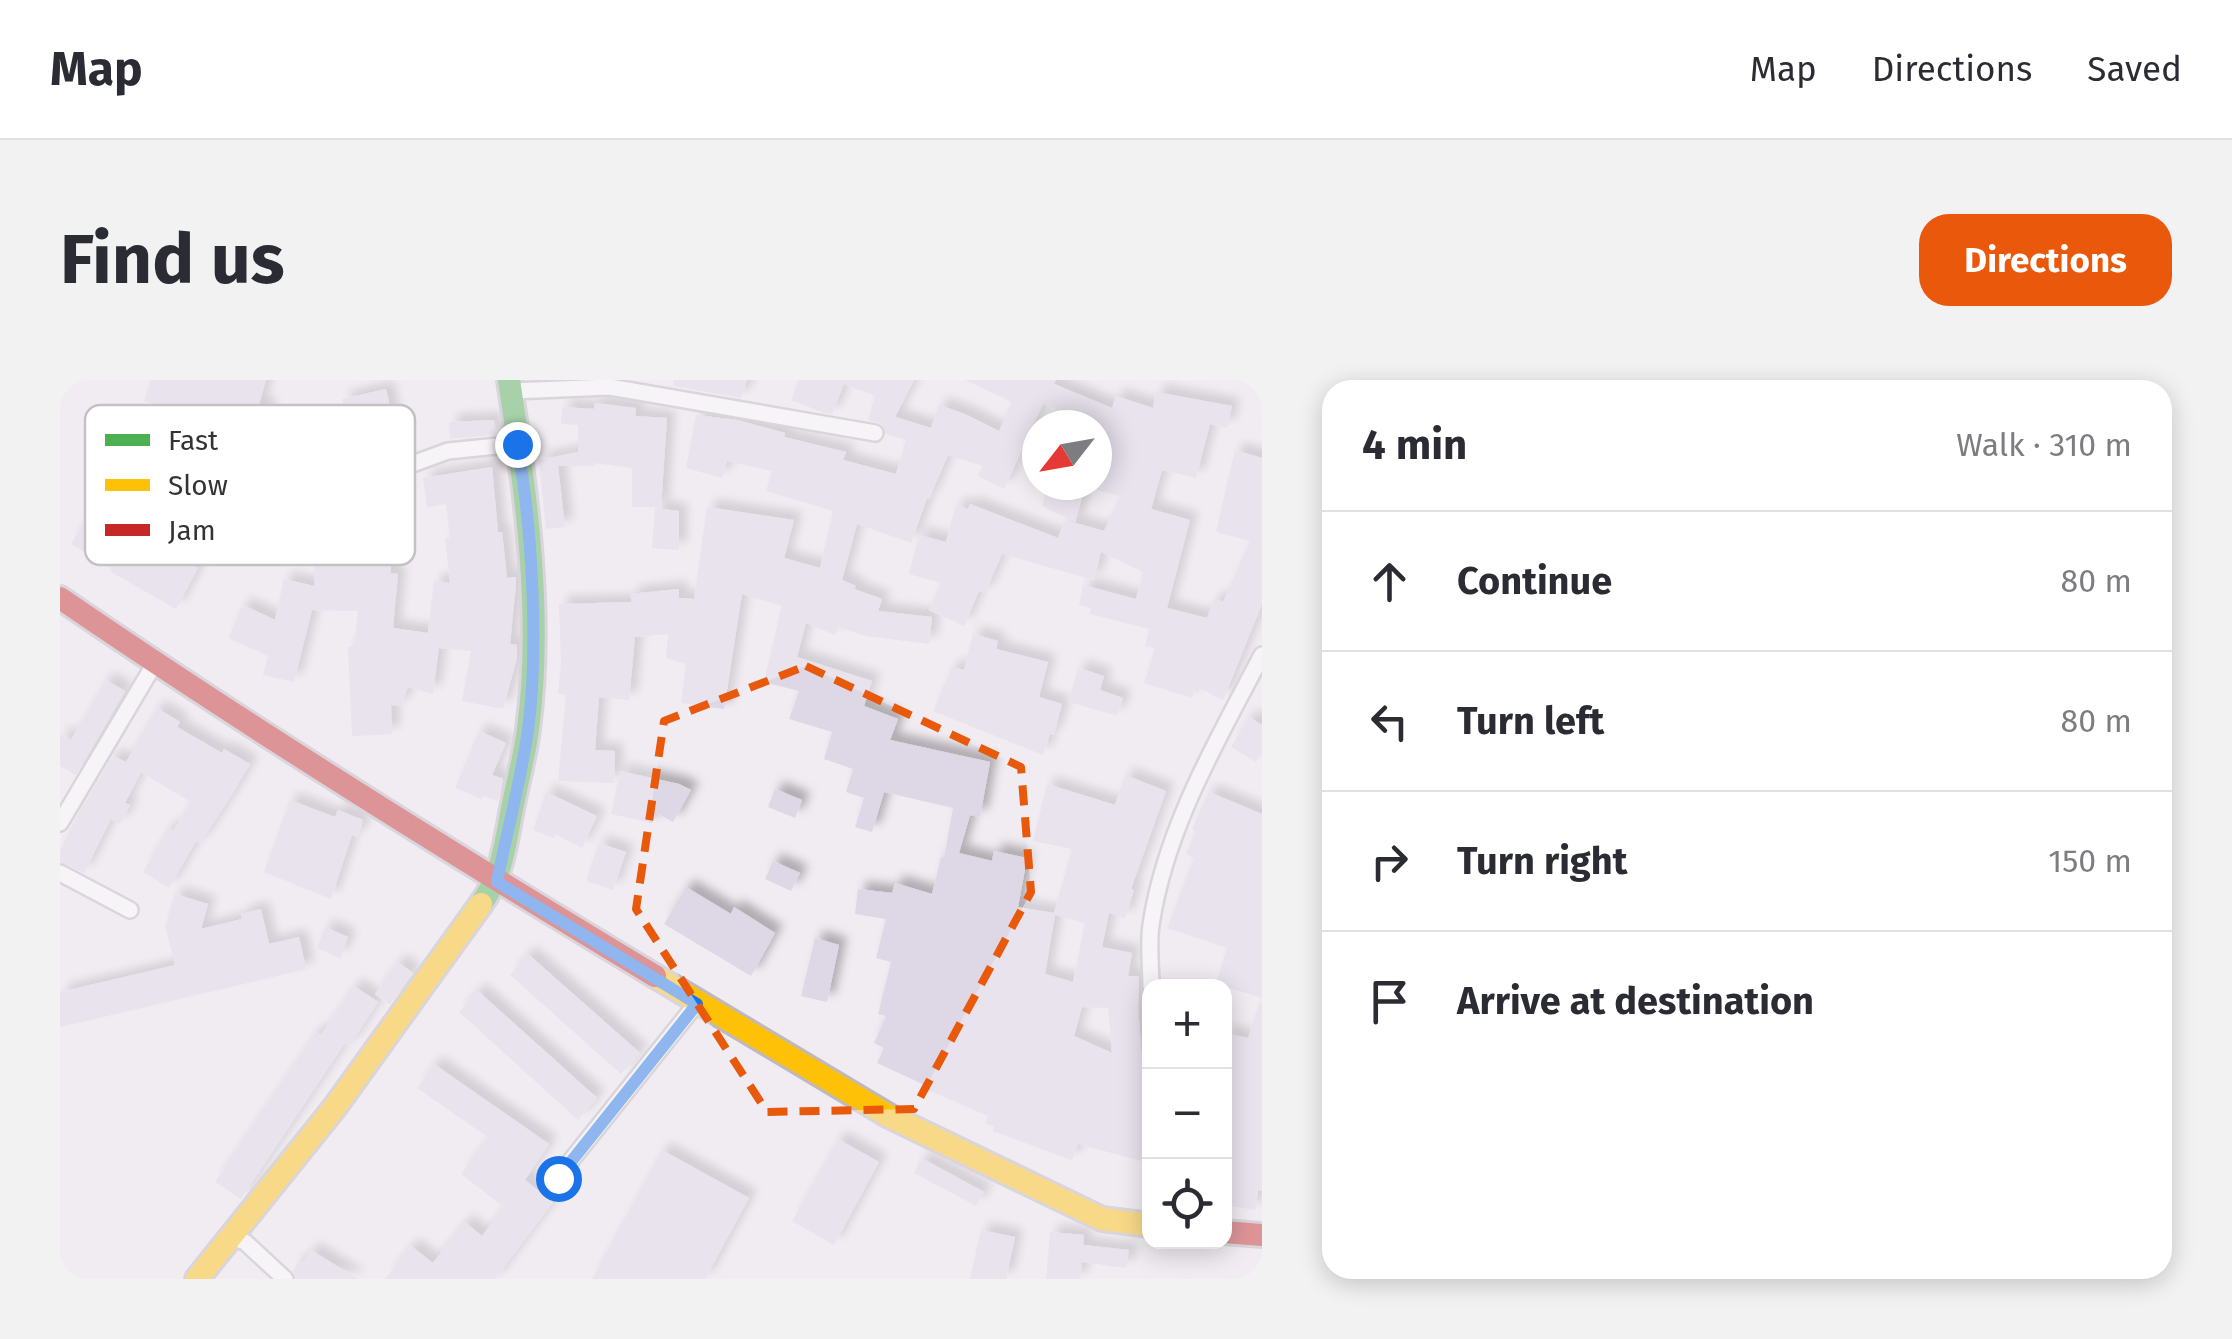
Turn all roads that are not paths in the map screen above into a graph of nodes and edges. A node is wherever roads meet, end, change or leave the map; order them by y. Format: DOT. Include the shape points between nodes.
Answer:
graph roads {
  1 [pos="510,385"];
  2 [pos="876,434"];
  3 [pos="517,444"];
  4 [pos="415,463"];
  5 [pos="60,598"];
  6 [pos="1262,655"];
  7 [pos="156,663"];
  8 [pos="60,823"];
  9 [pos="60,873"];
  10 [pos="497,882"];
  11 [pos="130,910"];
  12 [pos="1151,979"];
  13 [pos="697,1004"];
  14 [pos="558,1178"];
  15 [pos="1142,1224"];
  16 [pos="1232,1233"];
  17 [pos="1262,1235"];
  18 [pos="231,1237"];
  19 [pos="197,1279"];
  20 [pos="285,1279"];
  1 -- 2 [label="street" via="610,387"];
  1 -- 3 [label="main road"];
  3 -- 4 [label="street" via="448,451"];
  3 -- 10 [label="main road" via="532,670 528,729"];
  5 -- 7 [label="main road"];
  6 -- 12 [label="street" via="1166,858 1150,928"];
  7 -- 8 [label="street"];
  7 -- 10 [label="main road"];
  9 -- 11 [label="street"];
  10 -- 13 [label="main road"];
  10 -- 18 [label="main road" via="335,1107"];
  13 -- 14 [label="street"];
  13 -- 15 [label="main road" via="888,1116 1102,1219"];
  16 -- 17 [label="main road"];
  18 -- 19 [label="main road"];
  18 -- 20 [label="street"];
}
